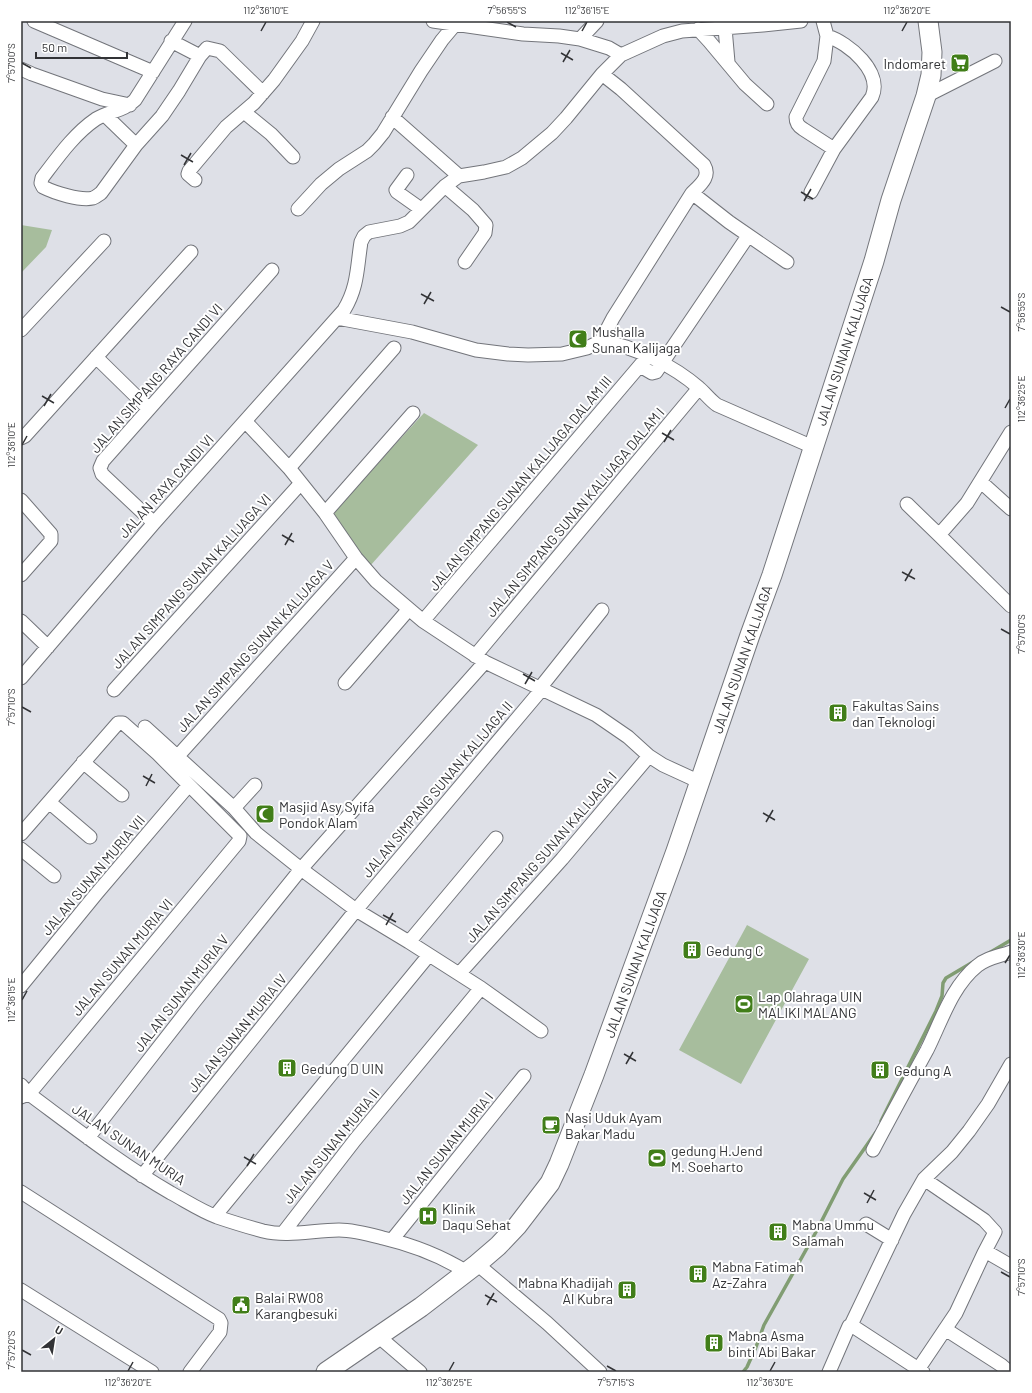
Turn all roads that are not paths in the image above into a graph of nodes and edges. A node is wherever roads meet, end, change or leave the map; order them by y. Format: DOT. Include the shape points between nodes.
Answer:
graph roads {
  1 [pos="34,21"];
  2 [pos="185,21"];
  3 [pos="313,21"];
  4 [pos="433,21"];
  5 [pos="597,21"];
  6 [pos="800,21"];
  7 [pos="824,21"];
  8 [pos="928,21"];
  9 [pos="457,22"];
  10 [pos="725,28"];
  11 [pos="698,29"];
  12 [pos="828,36"];
  13 [pos="580,39"];
  14 [pos="171,41"];
  15 [pos="621,55"];
  16 [pos="200,56"];
  17 [pos="994,61"];
  18 [pos="728,62"];
  19 [pos="21,68"];
  20 [pos="153,72"];
  21 [pos="602,74"];
  22 [pos="263,93"];
  23 [pos="926,96"];
  24 [pos="767,104"];
  25 [pos="130,105"];
  26 [pos="244,112"];
  27 [pos="105,115"];
  28 [pos="392,117"];
  29 [pos="136,145"];
  30 [pos="834,149"];
  31 [pos="293,156"];
  32 [pos="407,175"];
  33 [pos="459,176"];
  34 [pos="195,180"];
  35 [pos="445,186"];
  36 [pos="811,192"];
  37 [pos="692,193"];
  38 [pos="298,209"];
  39 [pos="420,210"];
  40 [pos="748,236"];
  41 [pos="104,241"];
  42 [pos="191,252"];
  43 [pos="465,262"];
  44 [pos="787,262"];
  45 [pos="272,270"];
  46 [pos="337,318"];
  47 [pos="21,330"];
  48 [pos="602,342"];
  49 [pos="394,348"];
  50 [pos="96,357"];
  51 [pos="644,361"];
  52 [pos="663,363"];
  53 [pos="699,388"];
  54 [pos="150,409"];
  55 [pos="413,413"];
  56 [pos="245,421"];
  57 [pos="1011,432"];
  58 [pos="21,438"];
  59 [pos="813,447"];
  60 [pos="290,468"];
  61 [pos="981,482"];
  62 [pos="301,483"];
  63 [pos="21,500"];
  64 [pos="907,504"];
  65 [pos="1011,509"];
  66 [pos="325,513"];
  67 [pos="154,523"];
  68 [pos="940,534"];
  69 [pos="356,558"];
  70 [pos="21,575"];
  71 [pos="1011,606"];
  72 [pos="409,609"];
  73 [pos="602,610"];
  74 [pos="21,621"];
  75 [pos="423,621"];
  76 [pos="48,647"];
  77 [pos="479,663"];
  78 [pos="21,678"];
  79 [pos="345,683"];
  80 [pos="541,688"];
  81 [pos="114,690"];
  82 [pos="145,727"];
  83 [pos="177,757"];
  84 [pos="648,758"];
  85 [pos="83,762"];
  86 [pos="700,782"];
  87 [pos="255,785"];
  88 [pos="189,786"];
  89 [pos="122,795"];
  90 [pos="49,802"];
  91 [pos="234,808"];
  92 [pos="21,834"];
  93 [pos="90,837"];
  94 [pos="496,838"];
  95 [pos="21,849"];
  96 [pos="301,869"];
  97 [pos="54,876"];
  98 [pos="356,910"];
  99 [pos="409,942"];
  100 [pos="1011,952"];
  101 [pos="429,955"];
  102 [pos="460,974"];
  103 [pos="21,986"];
  104 [pos="482,988"];
  105 [pos="541,1031"];
  106 [pos="1011,1064"];
  107 [pos="524,1076"];
  108 [pos="24,1092"];
  109 [pos="88,1138"];
  110 [pos="873,1150"];
  111 [pos="142,1176"];
  112 [pos="924,1178"];
  113 [pos="21,1192"];
  114 [pos="215,1216"];
  115 [pos="866,1224"];
  116 [pos="283,1233"];
  117 [pos="392,1240"];
  118 [pos="892,1240"];
  119 [pos="985,1251"];
  120 [pos="1011,1266"];
  121 [pos="472,1268"];
  122 [pos="21,1290"];
  123 [pos="851,1324"];
  124 [pos="945,1329"];
  125 [pos="378,1336"];
  126 [pos="921,1370"];
  127 [pos="152,1372"];
  128 [pos="190,1372"];
  129 [pos="326,1372"];
  130 [pos="420,1372"];
  131 [pos="600,1372"];
  132 [pos="829,1372"];
  133 [pos="1009,1372"];
  1 -- 20 [label="street"];
  2 -- 14 [label="street"];
  3 -- 22 [label="street" via="293,55"];
  4 -- 9 [label="street"];
  5 -- 13 [label="street"];
  6 -- 10 [label="street"];
  7 -- 12 [label="street"];
  8 -- 23 [label="main road, JALAN SUNAN KALIJAGA" via="932,52 931,75"];
  9 -- 13 [label="street" via="523,34"];
  9 -- 28 [label="street" via="442,40"];
  10 -- 11 [label="street"];
  10 -- 18 [label="street"];
  11 -- 15 [label="street" via="663,36"];
  11 -- 18 [label="street"];
  12 -- 30 [label="street" via="824,61 796,117 798,126"];
  12 -- 30 [label="street" via="838,39 857,56 868,68 875,84 872,97"];
  13 -- 15 [label="street" via="609,48"];
  14 -- 16 [label="street"];
  14 -- 20 [label="street"];
  15 -- 21 [label="street"];
  16 -- 22 [label="street" via="207,48 220,51"];
  16 -- 29 [label="street" via="162,116"];
  17 -- 23 [label="street"];
  18 -- 24 [label="street" via="745,84"];
  19 -- 25 [label="street" via="102,99"];
  20 -- 25 [label="street"];
  21 -- 33 [label="street" via="552,133 522,158 506,167"];
  21 -- 37 [label="street" via="704,165 707,175"];
  22 -- 26 [label="street"];
  23 -- 59 [label="main road, JALAN SUNAN KALIJAGA"];
  25 -- 27 [label="street"];
  26 -- 31 [label="street"];
  26 -- 34 [label="street" via="226,127 189,171 188,174"];
  27 -- 29 [label="street"];
  27 -- 29 [label="street" via="86,127 62,152 42,178 43,187 75,197 94,198 101,193"];
  28 -- 33 [label="street"];
  28 -- 38 [label="street" via="383,134 367,151 321,184"];
  30 -- 36 [label="street"];
  32 -- 39 [label="street" via="396,190"];
  33 -- 35 [label="street"];
  35 -- 39 [label="street"];
  35 -- 43 [label="street" via="486,225 485,233"];
  37 -- 40 [label="street"];
  37 -- 48 [label="street" via="613,318"];
  39 -- 46 [label="street, JALAN RAYA CANDI VI" via="409,222 369,232 364,236 355,287 351,298"];
  40 -- 44 [label="street"];
  40 -- 52 [label="street"];
  41 -- 47 [label="street"];
  42 -- 50 [label="street"];
  45 -- 54 [label="street, JALAN SIMPANG RAYA CANDI VI"];
  46 -- 48 [label="street" via="412,332 476,350 508,354 562,354"];
  46 -- 56 [label="street, JALAN RAYA CANDI VI"];
  48 -- 51 [label="street" via="616,343"];
  49 -- 60 [label="street"];
  50 -- 54 [label="street"];
  50 -- 58 [label="street"];
  51 -- 52 [label="street" via="652,373"];
  51 -- 75 [label="street, JALAN SIMPANG SUNAN KALIJAGA DALAM III"];
  52 -- 53 [label="street"];
  53 -- 59 [label="street" via="717,405"];
  53 -- 77 [label="street, JALAN SIMPANG SUNAN KALIJAGA DALAM I"];
  54 -- 67 [label="street, JALAN SIMPANG RAYA CANDI VI" via="103,461 100,468 102,474"];
  55 -- 66 [label="street"];
  56 -- 60 [label="street"];
  56 -- 67 [label="street, JALAN RAYA CANDI VI"];
  57 -- 61 [label="street"];
  59 -- 86 [label="main road, JALAN SUNAN KALIJAGA" via="772,575"];
  60 -- 62 [label="street"];
  61 -- 65 [label="street"];
  61 -- 68 [label="street" via="967,503"];
  62 -- 66 [label="street"];
  62 -- 81 [label="street, JALAN SIMPANG SUNAN KALIJAGA VI"];
  63 -- 70 [label="street" via="52,538"];
  64 -- 68 [label="street"];
  66 -- 69 [label="street"];
  67 -- 76 [label="street, JALAN RAYA CANDI VI"];
  68 -- 71 [label="street"];
  69 -- 72 [label="street" via="376,581"];
  69 -- 83 [label="street, JALAN SIMPANG SUNAN KALIJAGA V"];
  72 -- 75 [label="street"];
  72 -- 79 [label="street"];
  73 -- 80 [label="street, JALAN SIMPANG SUNAN KALIJAGA II"];
  74 -- 76 [label="street"];
  75 -- 77 [label="street"];
  76 -- 78 [label="street, JALAN RAYA CANDI VI"];
  77 -- 80 [label="street"];
  77 -- 96 [label="street, JALAN SIMPANG SUNAN KALIJAGA DALAM I"];
  80 -- 84 [label="street" via="596,715 628,737"];
  80 -- 98 [label="street, JALAN SIMPANG SUNAN KALIJAGA II"];
  82 -- 83 [label="street"];
  83 -- 91 [label="street"];
  84 -- 86 [label="street"];
  84 -- 102 [label="street, JALAN SIMPANG SUNAN KALIJAGA I"];
  85 -- 88 [label="street" via="121,723 158,754"];
  85 -- 89 [label="street"];
  85 -- 90 [label="street"];
  86 -- 121 [label="main road, JALAN SUNAN KALIJAGA" via="559,1164 550,1183 517,1226"];
  87 -- 91 [label="street"];
  88 -- 103 [label="street, JALAN SUNAN MURIA VII"];
  88 -- 108 [label="street, JALAN SUNAN MURIA VI" via="236,831 240,841"];
  90 -- 92 [label="street"];
  90 -- 93 [label="street"];
  91 -- 96 [label="street" via="256,833"];
  94 -- 99 [label="street"];
  95 -- 97 [label="street"];
  96 -- 98 [label="street"];
  96 -- 109 [label="street, JALAN SUNAN MURIA V"];
  98 -- 99 [label="street"];
  98 -- 111 [label="street, JALAN SUNAN MURIA IV"];
  99 -- 101 [label="street"];
  100 -- 110 [label="street" via="978,965 953,996"];
  101 -- 102 [label="street"];
  101 -- 114 [label="street"];
  102 -- 104 [label="street"];
  104 -- 105 [label="street"];
  104 -- 116 [label="street, JALAN SUNAN MURIA II" via="355,1140"];
  106 -- 112 [label="street" via="969,1131 952,1152"];
  107 -- 117 [label="street, JALAN SUNAN MURIA I"];
  108 -- 109 [label="street, JALAN SUNAN MURIA"];
  109 -- 111 [label="street, JALAN SUNAN MURIA"];
  111 -- 114 [label="street, JALAN SUNAN MURIA"];
  112 -- 118 [label="street"];
  112 -- 119 [label="street" via="993,1228 994,1232"];
  113 -- 128 [label="street" via="219,1319 220,1332"];
  114 -- 116 [label="street, JALAN SUNAN MURIA" via="265,1231"];
  115 -- 118 [label="street"];
  116 -- 117 [label="street, JALAN SUNAN MURIA" via="352,1230"];
  117 -- 121 [label="street, JALAN SUNAN MURIA"];
  118 -- 123 [label="street"];
  119 -- 120 [label="street"];
  119 -- 124 [label="street" via="963,1301"];
  121 -- 125 [label="main road, JALAN SUNAN KALIJAGA"];
  121 -- 131 [label="street, JALAN SUNAN MURIA" via="547,1323"];
  122 -- 127 [label="street"];
  123 -- 126 [label="street"];
  123 -- 132 [label="street"];
  124 -- 126 [label="street"];
  124 -- 133 [label="street"];
  125 -- 129 [label="main road, JALAN SUNAN KALIJAGA"];
  125 -- 130 [label="street"];
}
